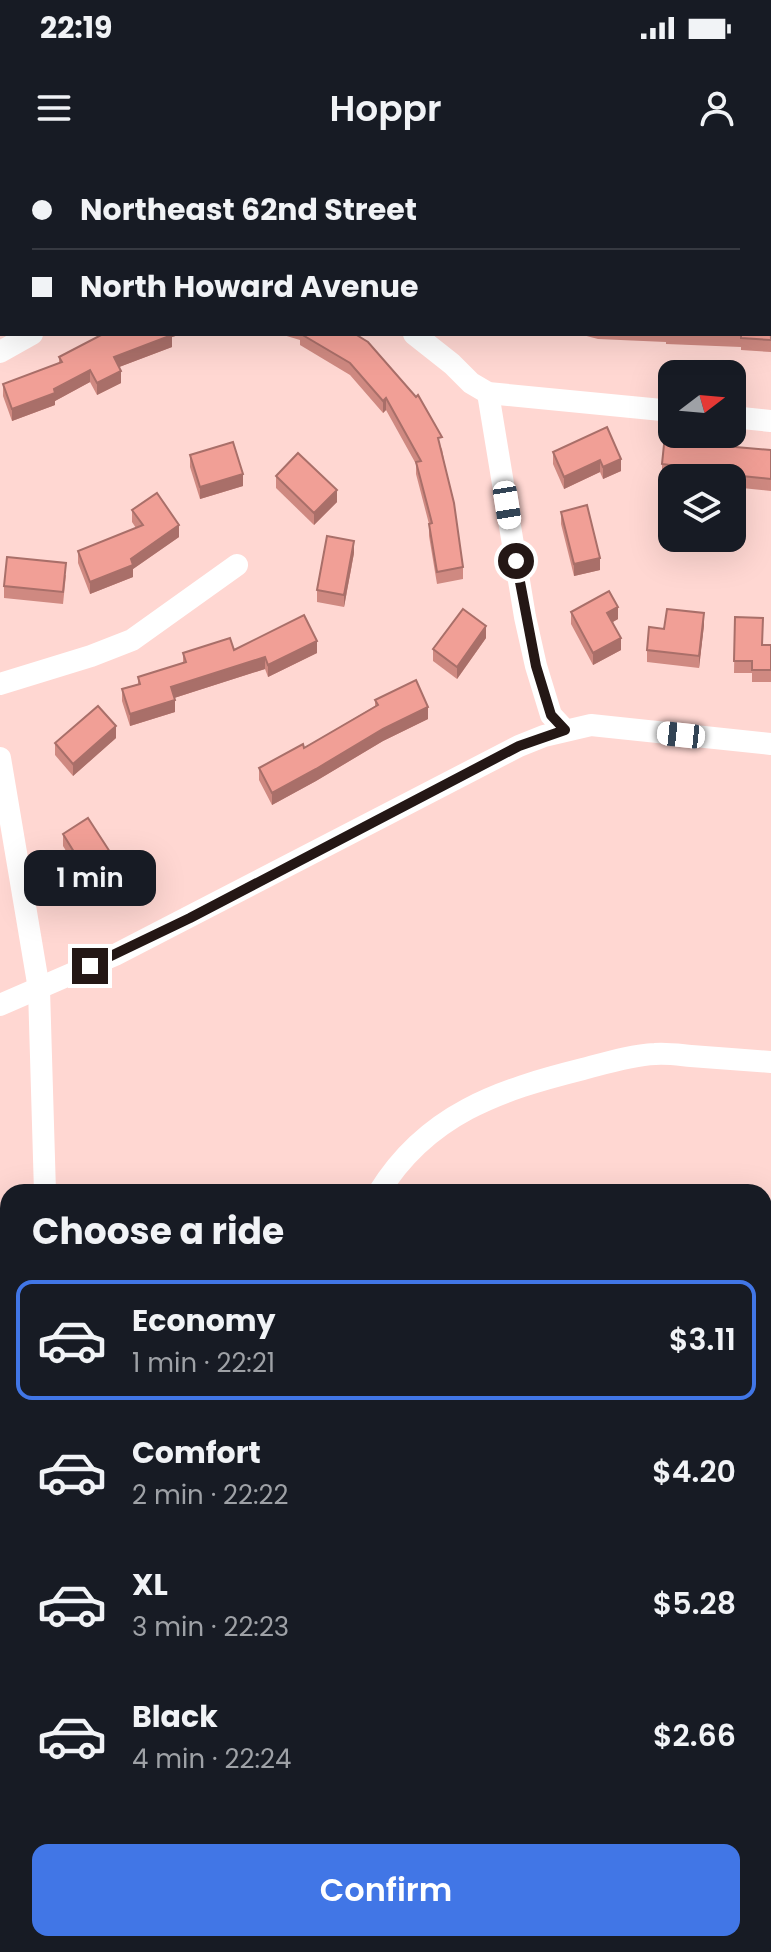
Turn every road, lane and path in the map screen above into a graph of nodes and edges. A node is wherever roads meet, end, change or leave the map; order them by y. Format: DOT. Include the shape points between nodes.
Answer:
graph roads {
  1 [pos="28,336"];
  2 [pos="417,336"];
  3 [pos="0,352"];
  4 [pos="488,393"];
  5 [pos="658,410"];
  6 [pos="746,418"];
  7 [pos="771,421"];
  8 [pos="237,565"];
  9 [pos="0,684"];
  10 [pos="565,730"];
  11 [pos="771,744"];
  12 [pos="0,758"];
  13 [pos="39,989"];
  14 [pos="0,1005"];
  15 [pos="771,1062"];
  16 [pos="45,1184"];
  17 [pos="384,1184"];
  1 -- 3 [label="street"];
  2 -- 4 [label="street"];
  4 -- 5 [label="street"];
  4 -- 10 [label="street" via="536,666 551,715"];
  6 -- 7 [label="street"];
  8 -- 9 [label="street" via="132,640"];
  10 -- 11 [label="street" via="591,725"];
  10 -- 13 [label="street" via="519,746 190,918"];
  12 -- 13 [label="street"];
  13 -- 14 [label="street"];
  13 -- 16 [label="street"];
  15 -- 17 [label="street" via="654,1054 562,1074 458,1113 409,1152"];
}
